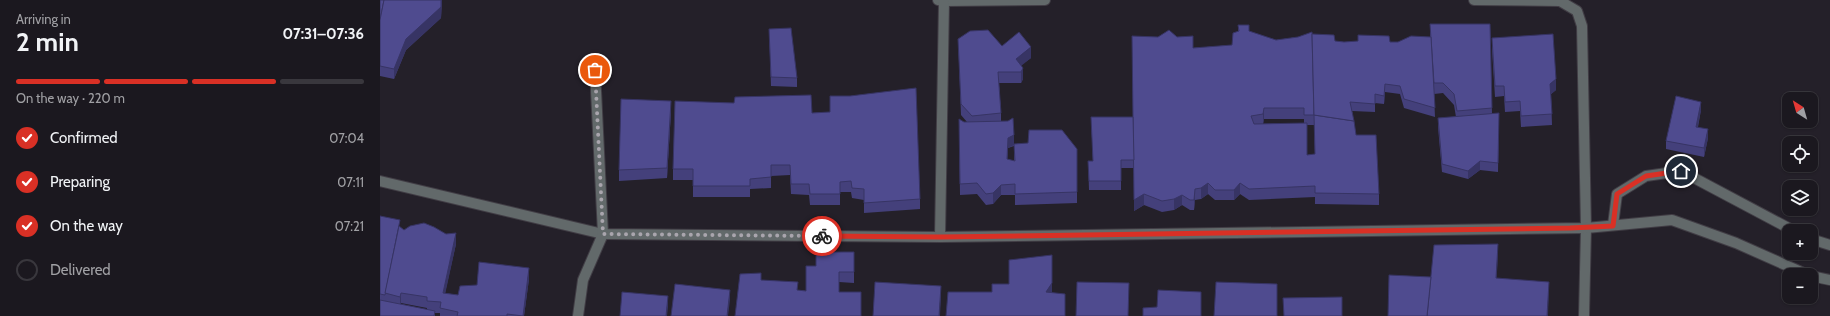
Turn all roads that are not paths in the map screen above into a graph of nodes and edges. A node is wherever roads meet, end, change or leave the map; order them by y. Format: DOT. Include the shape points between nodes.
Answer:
graph roads {
  1 [pos="1045,0"];
  2 [pos="1474,0"];
  3 [pos="941,1"];
  4 [pos="595,70"];
  5 [pos="380,181"];
  6 [pos="1782,225"];
  7 [pos="1613,226"];
  8 [pos="1586,228"];
  9 [pos="603,234"];
  10 [pos="940,237"];
  11 [pos="1818,241"];
  12 [pos="1830,245"];
  13 [pos="1792,268"];
  14 [pos="1818,278"];
  15 [pos="1830,280"];
  16 [pos="578,316"];
  17 [pos="1584,316"];
  1 -- 3 [label="street"];
  2 -- 8 [label="street" via="1560,1 1577,11 1582,26"];
  3 -- 10 [label="street"];
  4 -- 9 [label="street"];
  5 -- 9 [label="street"];
  6 -- 7 [label="street" via="1681,171 1646,176 1617,194"];
  7 -- 8 [label="street"];
  7 -- 13 [label="street" via="1672,220 1736,243"];
  8 -- 10 [label="street"];
  8 -- 17 [label="street"];
  9 -- 10 [label="street"];
  9 -- 16 [label="street" via="583,280"];
  11 -- 12 [label="street"];
  14 -- 15 [label="street"];
}
